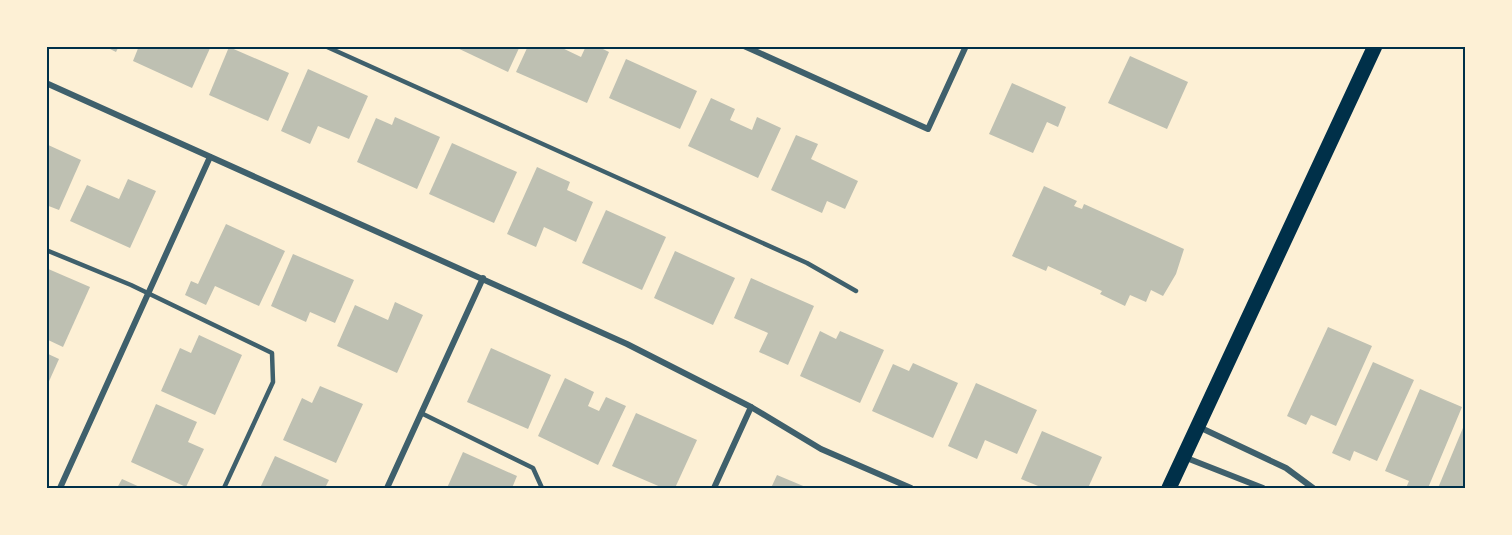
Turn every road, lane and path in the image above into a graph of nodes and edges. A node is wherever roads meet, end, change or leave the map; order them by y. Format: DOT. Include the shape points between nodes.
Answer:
graph roads {
  1 [pos="325,46"];
  2 [pos="744,46"];
  3 [pos="966,46"];
  4 [pos="1375,46"];
  5 [pos="46,83"];
  6 [pos="210,157"];
  7 [pos="46,250"];
  8 [pos="483,278"];
  9 [pos="856,291"];
  10 [pos="148,293"];
  11 [pos="751,407"];
  12 [pos="421,413"];
  13 [pos="1198,427"];
  14 [pos="1184,457"];
  15 [pos="60,489"];
  16 [pos="224,489"];
  17 [pos="387,489"];
  18 [pos="542,489"];
  19 [pos="714,489"];
  20 [pos="911,489"];
  21 [pos="1169,489"];
  22 [pos="1263,489"];
  23 [pos="1313,489"];
  1 -- 9 [label="lane" via="807,263"];
  2 -- 3 [label="street" via="928,129"];
  4 -- 13 [label="main road"];
  5 -- 6 [label="street"];
  6 -- 8 [label="street"];
  6 -- 10 [label="street"];
  7 -- 10 [label="lane"];
  8 -- 11 [label="street" via="638,349"];
  8 -- 12 [label="street"];
  10 -- 15 [label="street"];
  10 -- 16 [label="lane" via="272,352 273,382"];
  11 -- 19 [label="street"];
  11 -- 20 [label="street" via="821,449"];
  12 -- 17 [label="street"];
  12 -- 18 [label="lane" via="533,468"];
  13 -- 14 [label="main road"];
  13 -- 23 [label="street" via="1286,468"];
  14 -- 21 [label="main road"];
  14 -- 22 [label="street"];
}
